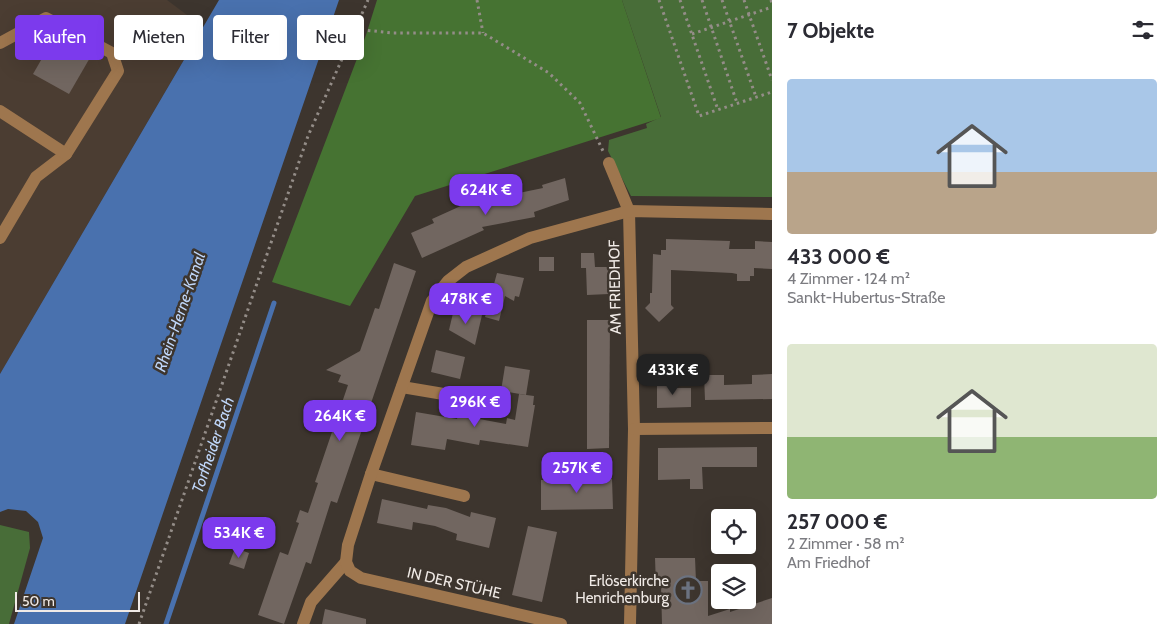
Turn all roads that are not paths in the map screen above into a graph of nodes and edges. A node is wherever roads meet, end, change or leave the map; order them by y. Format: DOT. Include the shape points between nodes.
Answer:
graph roads {
  1 [pos="0,43"];
  2 [pos="0,111"];
  3 [pos="66,154"];
  4 [pos="609,163"];
  5 [pos="629,211"];
  6 [pos="772,214"];
  7 [pos="0,238"];
  8 [pos="402,387"];
  9 [pos="491,402"];
  10 [pos="772,428"];
  11 [pos="634,429"];
  12 [pos="370,474"];
  13 [pos="464,496"];
  14 [pos="346,562"];
  15 [pos="303,624"];
  16 [pos="561,624"];
  17 [pos="630,624"];
  1 -- 3 [label="street" via="46,18 112,53 118,72"];
  2 -- 3 [label="street"];
  3 -- 7 [label="street" via="36,177"];
  4 -- 5 [label="street, AM FRIEDHOF"];
  5 -- 6 [label="street"];
  5 -- 8 [label="street" via="530,238 466,268 448,281 432,301"];
  5 -- 11 [label="street, AM FRIEDHOF"];
  8 -- 9 [label="street"];
  8 -- 12 [label="street"];
  10 -- 11 [label="street"];
  11 -- 17 [label="street, AM FRIEDHOF"];
  12 -- 13 [label="street"];
  12 -- 14 [label="street" via="348,545"];
  14 -- 15 [label="street" via="311,602"];
  14 -- 16 [label="street, IN DER STÜHE" via="350,572 361,578"];
}
